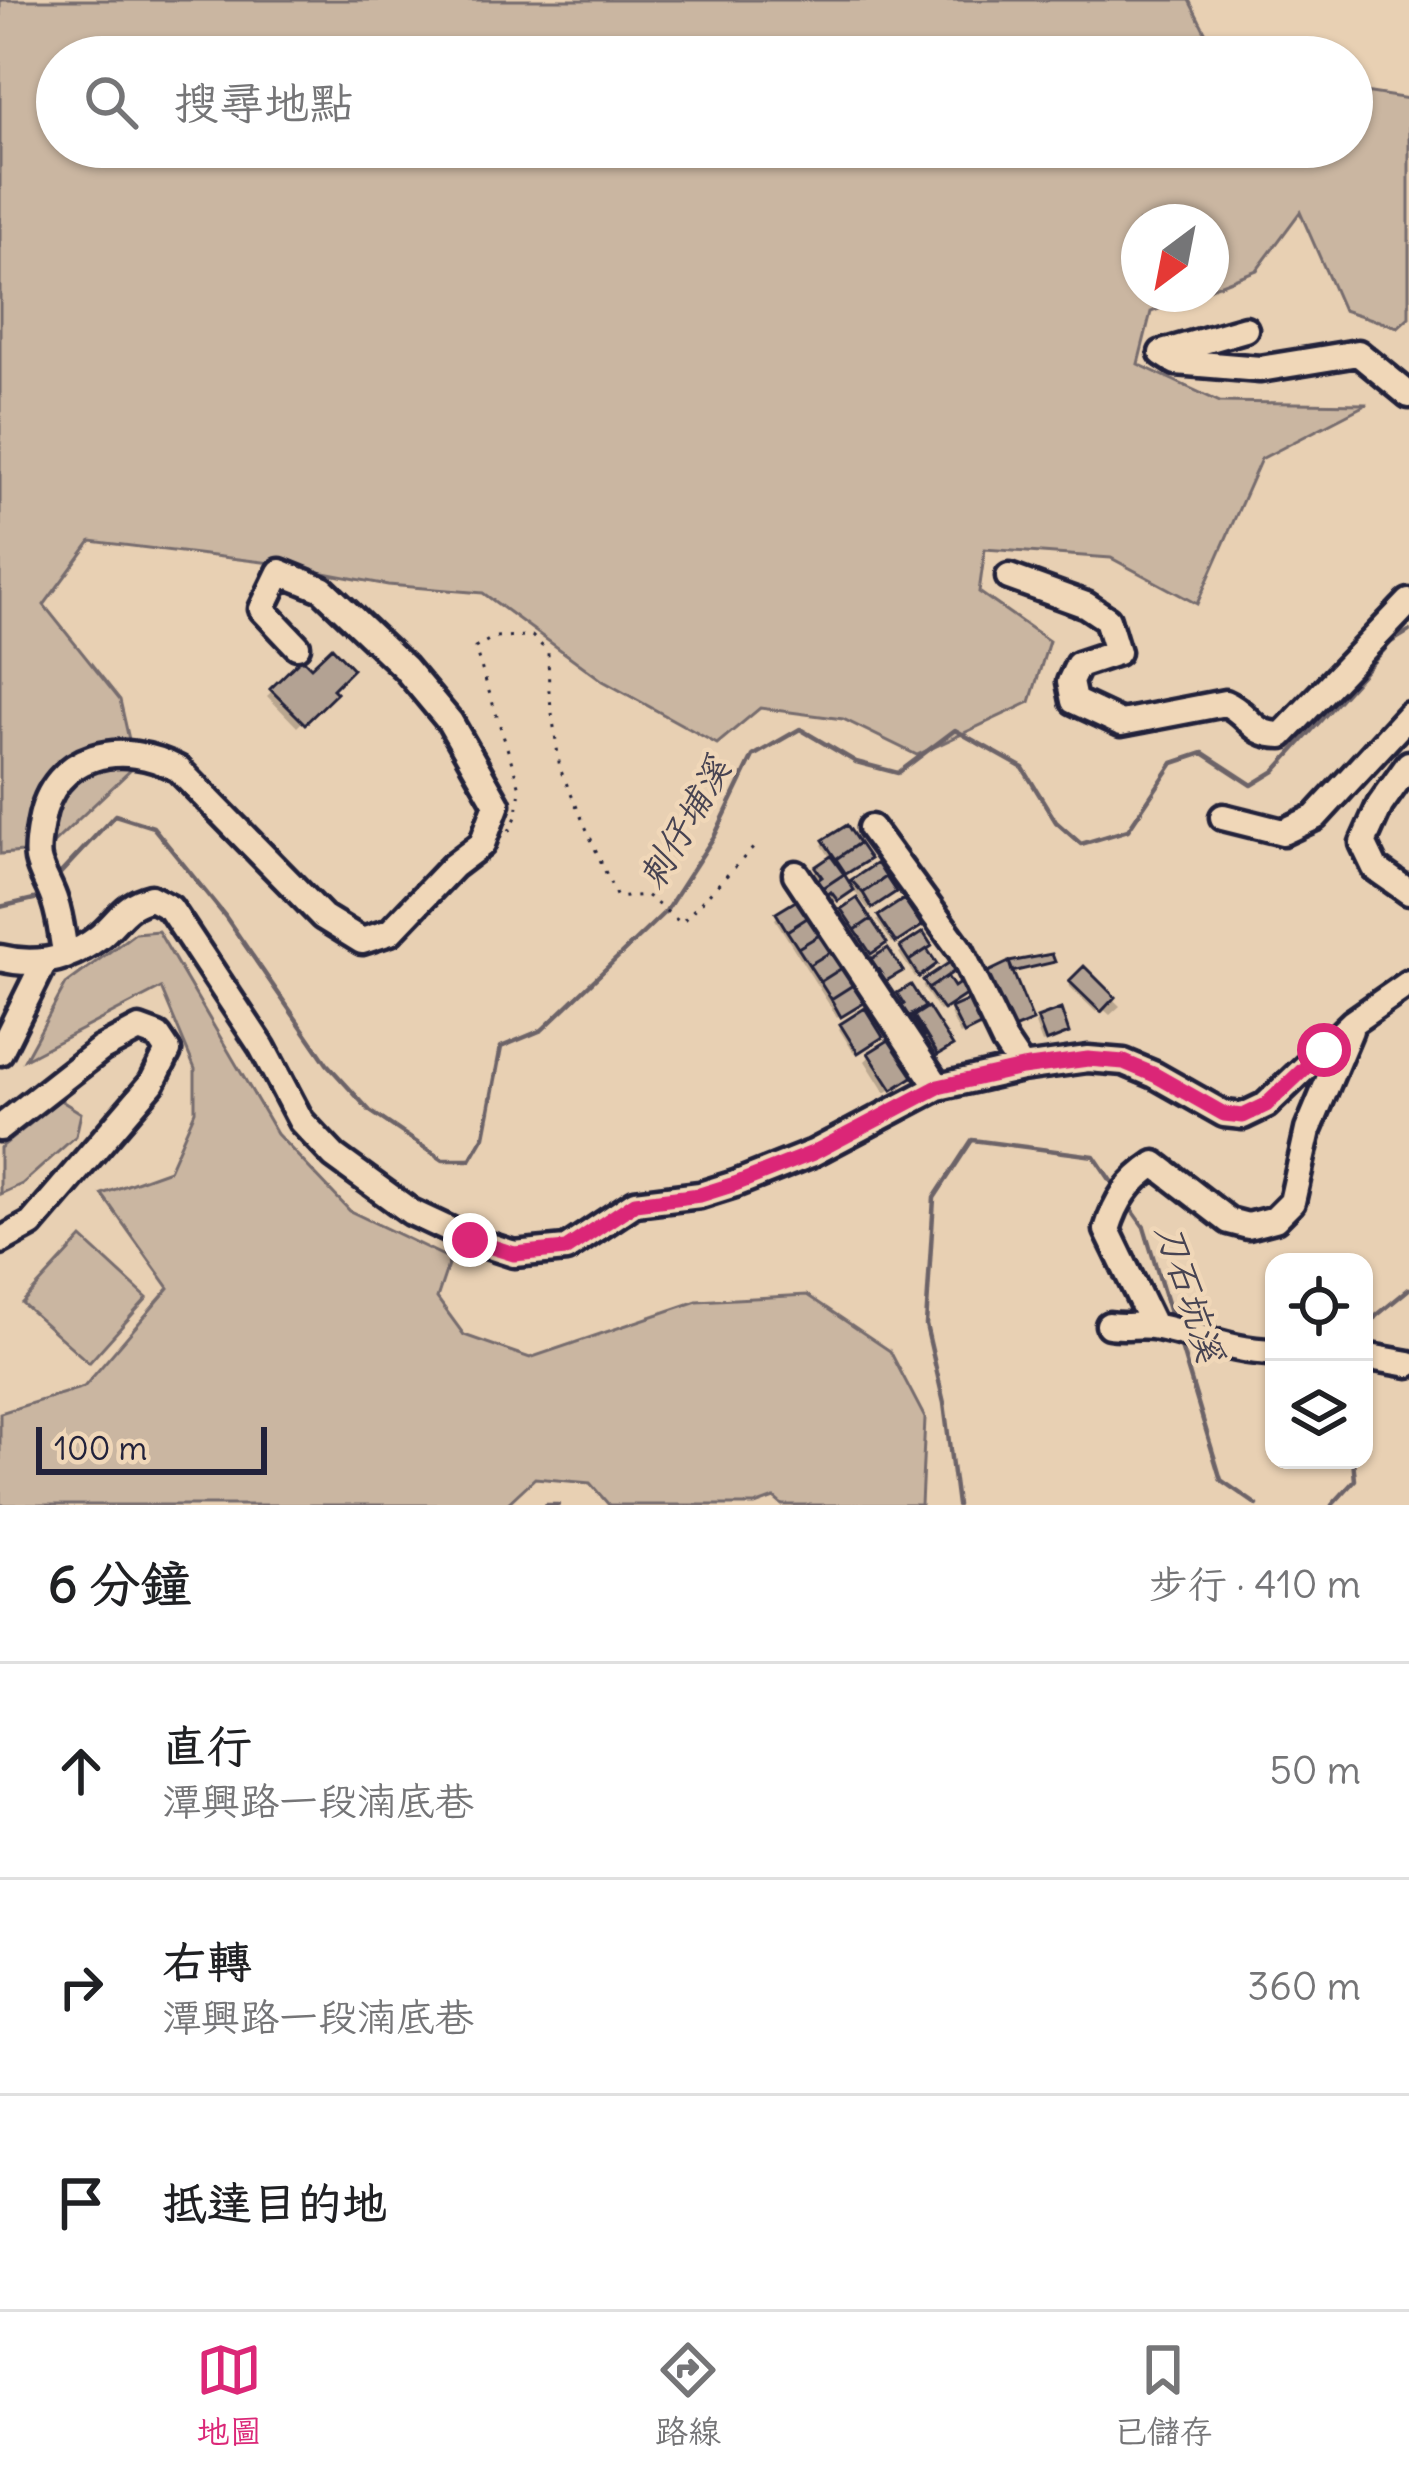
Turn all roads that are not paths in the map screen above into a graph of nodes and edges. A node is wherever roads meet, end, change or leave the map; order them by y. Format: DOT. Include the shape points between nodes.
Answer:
graph roads {
  1 [pos="1245,329"];
  2 [pos="1409,395"];
  3 [pos="1009,577"];
  4 [pos="1409,602"];
  5 [pos="297,646"];
  6 [pos="1409,715"];
  7 [pos="1409,764"];
  8 [pos="1223,817"];
  9 [pos="871,828"];
  10 [pos="796,874"];
  11 [pos="1409,892"];
  12 [pos="0,958"];
  13 [pos="56,959"];
  14 [pos="1409,983"];
  15 [pos="1353,1022"];
  16 [pos="0,1052"];
  17 [pos="1022,1068"];
  18 [pos="938,1087"];
  19 [pos="0,1128"];
  20 [pos="0,1240"];
  21 [pos="1109,1325"];
  22 [pos="1154,1325"];
  23 [pos="1265,1351"];
  24 [pos="1373,1358"];
  25 [pos="1409,1364"];
  1 -- 2 [label="street" via="1162,353 1176,362 1260,369 1358,353"];
  3 -- 4 [label="street" via="1108,619 1117,652 1078,665 1070,682 1074,701 1121,723 1225,703 1265,735 1282,735 1304,716"];
  5 -- 13 [label="street" via="262,609 280,572 322,590 450,722 497,804 482,844 390,932 362,940 323,917 178,769 153,756 101,754 56,783 45,803 37,856 50,891"];
  6 -- 8 [label="street" via="1315,817 1283,832"];
  7 -- 11 [label="street" via="1363,843 1375,868"];
  9 -- 17 [label="street" via="961,951"];
  10 -- 18 [label="street"];
  12 -- 13 [label="street"];
  13 -- 16 [label="street"];
  13 -- 18 [label="street" via="99,937 133,902 152,898 170,908 262,1046 301,1121 334,1156 411,1212 514,1254 566,1249 635,1203 700,1195 793,1161"];
  14 -- 15 [label="street"];
  15 -- 17 [label="street" via="1266,1105 1243,1116 1224,1114 1124,1062"];
  15 -- 22 [label="street" via="1308,1130 1292,1202 1275,1219 1229,1221 1155,1164 1115,1204 1107,1230"];
  17 -- 18 [label="street"];
  19 -- 20 [label="street" via="101,1048 139,1029 168,1051 152,1083 31,1224"];
  21 -- 22 [label="street"];
  22 -- 23 [label="street"];
  24 -- 25 [label="street"];
}
